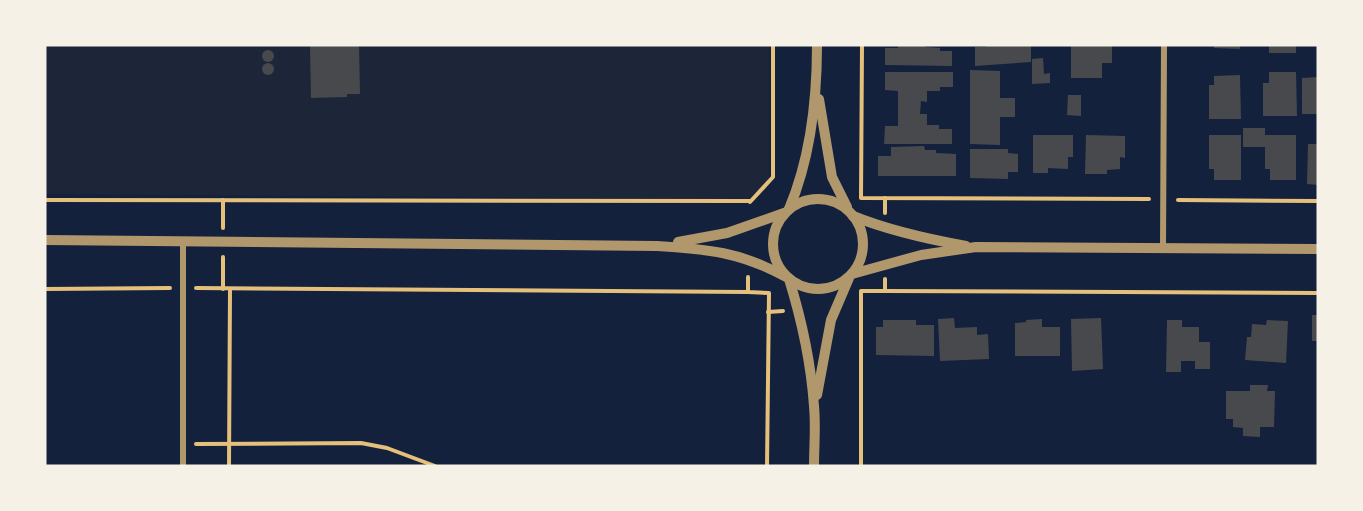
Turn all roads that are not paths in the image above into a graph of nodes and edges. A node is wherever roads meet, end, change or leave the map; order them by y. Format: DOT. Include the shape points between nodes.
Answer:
graph roads {
  1 [pos="817,45"];
  2 [pos="1164,45"];
  3 [pos="817,87"];
  4 [pos="787,211"];
  5 [pos="852,214"];
  6 [pos="45,240"];
  7 [pos="183,242"];
  8 [pos="657,246"];
  9 [pos="976,247"];
  10 [pos="1163,248"];
  11 [pos="1318,249"];
  12 [pos="851,275"];
  13 [pos="788,278"];
  14 [pos="814,408"];
  15 [pos="183,466"];
  16 [pos="814,466"];
  1 -- 3 [label="street"];
  2 -- 10 [label="street"];
  3 -- 4 [label="street" via="804,169"];
  3 -- 5 [label="street" via="832,177"];
  4 -- 5 [label="street" via="820,199 834,202"];
  4 -- 8 [label="street" via="721,235"];
  4 -- 13 [label="street" via="777,225 773,245 775,260"];
  5 -- 9 [label="street" via="921,238"];
  5 -- 12 [label="street" via="862,232 863,245 861,259"];
  6 -- 7 [label="street"];
  7 -- 8 [label="street"];
  7 -- 15 [label="street"];
  8 -- 13 [label="street" via="723,252 761,263"];
  9 -- 10 [label="street"];
  9 -- 12 [label="street" via="921,255"];
  10 -- 11 [label="street"];
  12 -- 13 [label="street" via="823,290"];
  12 -- 14 [label="street" via="831,320"];
  13 -- 14 [label="street" via="806,343"];
  14 -- 16 [label="street"];
}
